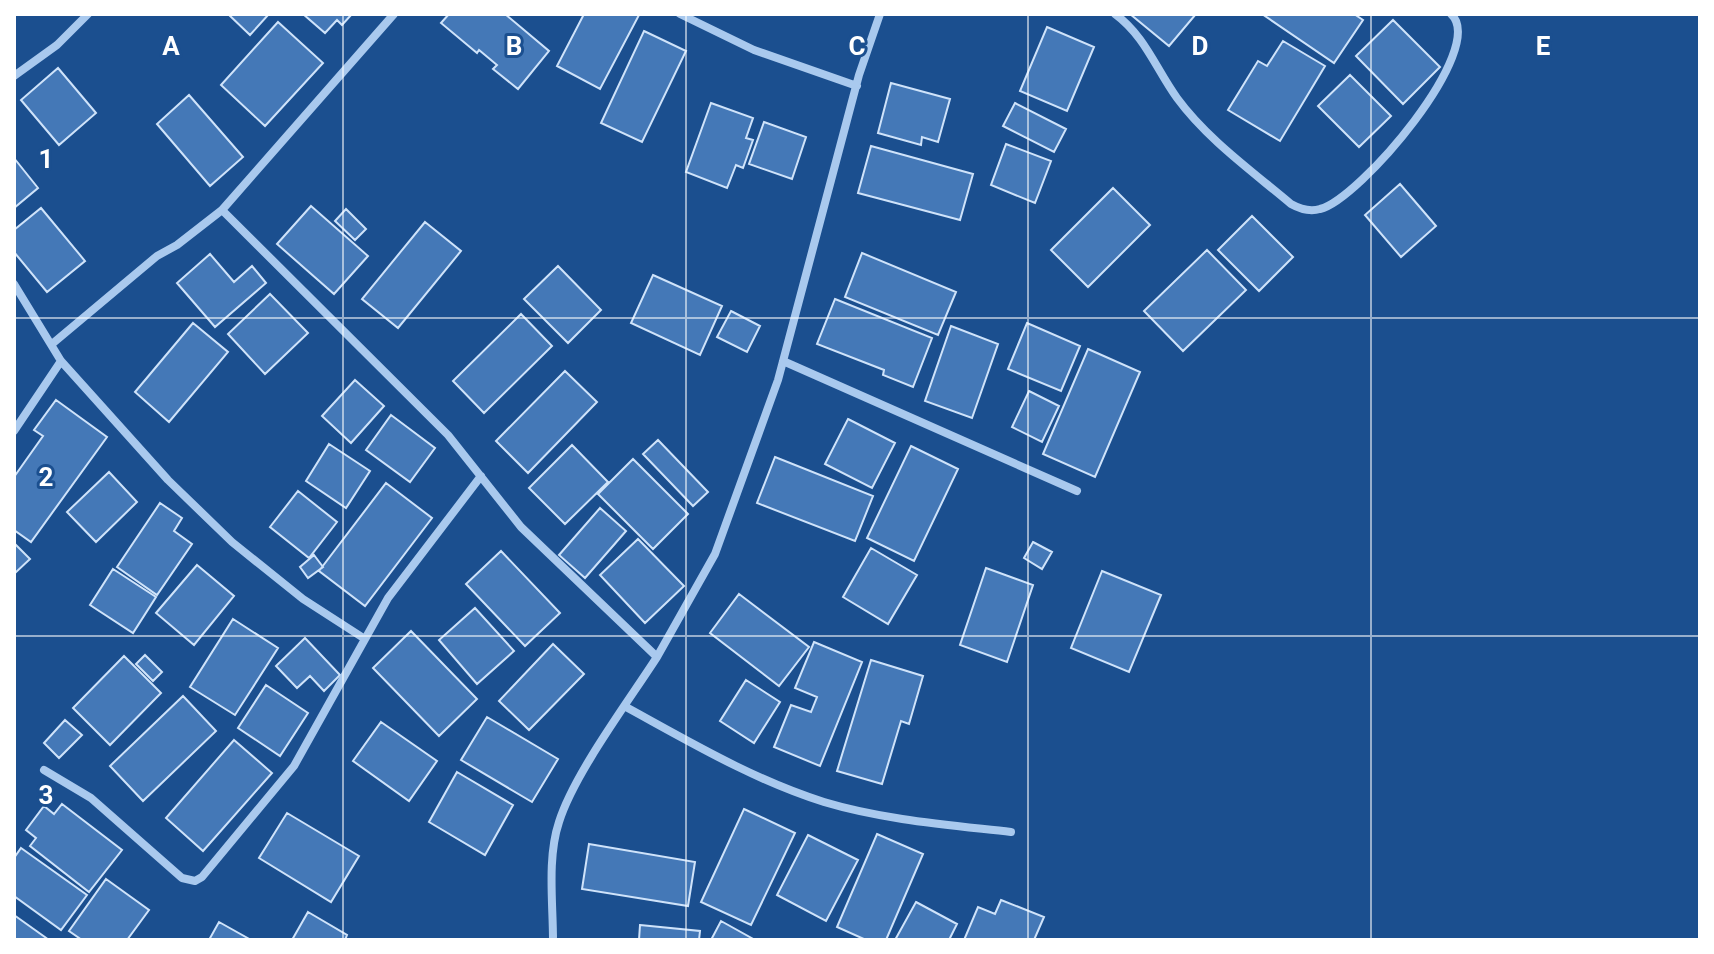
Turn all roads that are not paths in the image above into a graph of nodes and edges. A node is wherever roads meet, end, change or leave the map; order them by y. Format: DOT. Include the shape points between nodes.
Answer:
graph roads {
  1 [pos="88,14"];
  2 [pos="394,14"];
  3 [pos="680,14"];
  4 [pos="880,14"];
  5 [pos="1115,14"];
  6 [pos="1451,14"];
  7 [pos="14,76"];
  8 [pos="857,86"];
  9 [pos="222,210"];
  10 [pos="14,284"];
  11 [pos="52,344"];
  12 [pos="61,361"];
  13 [pos="783,361"];
  14 [pos="14,431"];
  15 [pos="481,476"];
  16 [pos="1077,491"];
  17 [pos="365,639"];
  18 [pos="657,657"];
  19 [pos="626,707"];
  20 [pos="44,770"];
  21 [pos="1011,832"];
  22 [pos="553,940"];
  1 -- 7 [label="street"];
  2 -- 9 [label="street"];
  3 -- 8 [label="street" via="754,50"];
  4 -- 8 [label="street"];
  5 -- 6 [label="street" via="1139,36 1196,120 1291,204 1310,210 1324,208 1349,191 1417,119 1456,53 1459,27"];
  8 -- 13 [label="street"];
  9 -- 11 [label="street" via="157,256"];
  9 -- 15 [label="street" via="448,435"];
  10 -- 11 [label="street"];
  11 -- 12 [label="street"];
  12 -- 14 [label="street"];
  12 -- 17 [label="street" via="232,542 303,599"];
  13 -- 16 [label="street"];
  13 -- 18 [label="street" via="715,554"];
  15 -- 17 [label="street" via="388,598"];
  15 -- 18 [label="street" via="521,527"];
  17 -- 20 [label="street" via="294,766 216,863 195,881 182,878 91,798"];
  18 -- 19 [label="street"];
  19 -- 21 [label="street" via="755,775 827,803"];
  19 -- 22 [label="street" via="558,824"];
}
